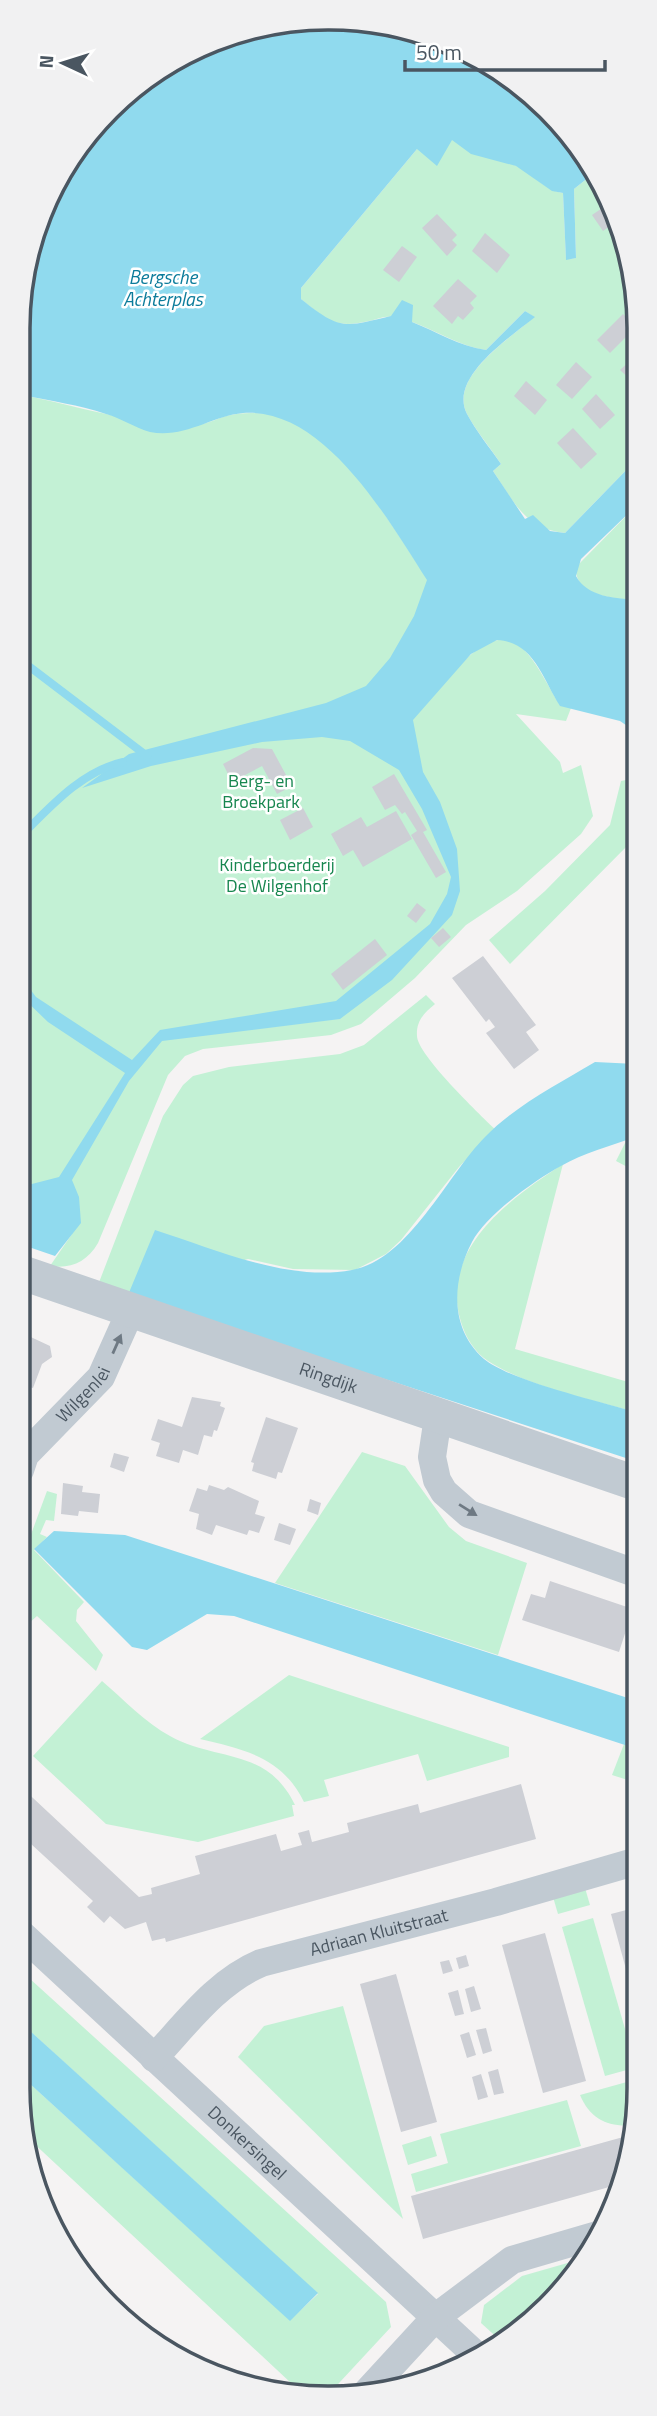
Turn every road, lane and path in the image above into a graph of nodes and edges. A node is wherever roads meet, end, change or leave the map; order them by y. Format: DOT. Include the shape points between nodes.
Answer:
graph roads {
  1 [pos="30,1275"];
  2 [pos="131,1310"];
  3 [pos="438,1417"];
  4 [pos="30,1450"];
  5 [pos="627,1480"];
  6 [pos="627,1570"];
  7 [pos="627,1864"];
  8 [pos="30,1942"];
  9 [pos="154,2058"];
  10 [pos="586,2238"];
  11 [pos="436,2317"];
  12 [pos="471,2350"];
  13 [pos="376,2383"];
  1 -- 2 [label="street, Ringdijk"];
  2 -- 3 [label="street, Ringdijk"];
  4 -- 2 [label="street, Wilgenlei, one-way" via="106,1370"];
  3 -- 5 [label="street, Ringdijk"];
  3 -- 6 [label="street, one-way" via="432,1457 436,1480 469,1514"];
  7 -- 9 [label="street, Adriaan Kluitstraat" via="237,1973"];
  8 -- 9 [label="street, Donkersingel"];
  9 -- 11 [label="street, Donkersingel"];
  10 -- 11 [label="street" via="512,2260"];
  11 -- 12 [label="street, Donkersingel"];
  11 -- 13 [label="street"];
}
